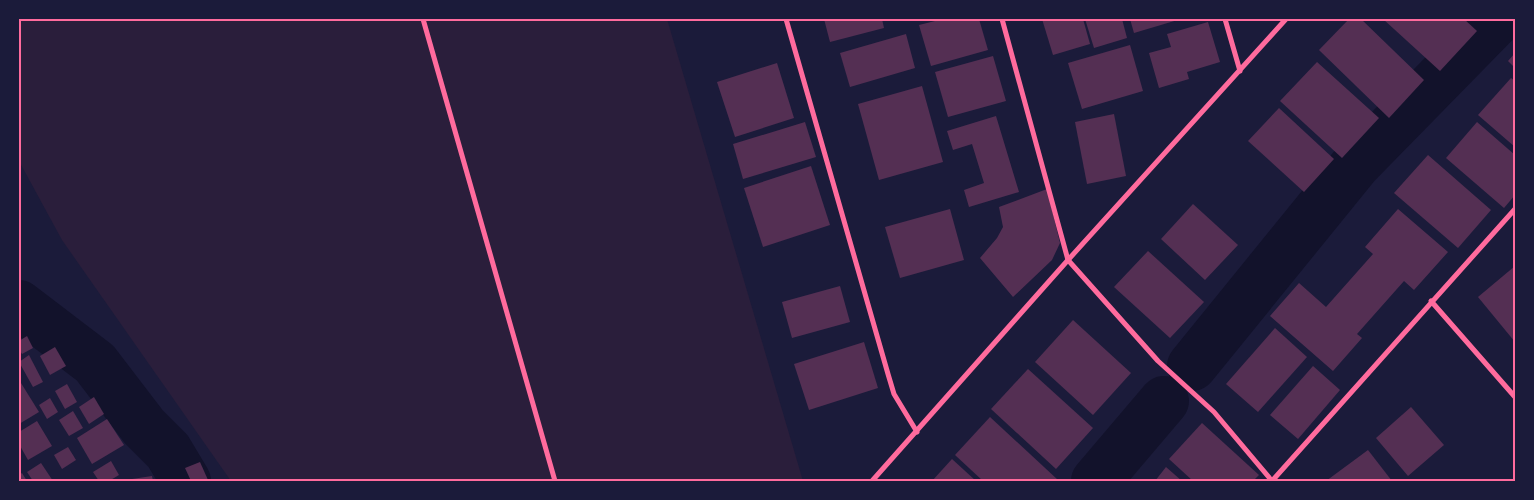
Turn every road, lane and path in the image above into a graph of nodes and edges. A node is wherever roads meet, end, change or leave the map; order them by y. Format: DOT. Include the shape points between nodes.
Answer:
graph roads {
  1 [pos="423,19"];
  2 [pos="786,19"];
  3 [pos="1002,19"];
  4 [pos="1225,19"];
  5 [pos="1286,19"];
  6 [pos="1240,71"];
  7 [pos="1515,210"];
  8 [pos="1068,260"];
  9 [pos="1431,302"];
  10 [pos="1515,397"];
  11 [pos="916,432"];
  12 [pos="555,481"];
  13 [pos="872,481"];
  14 [pos="1272,481"];
  1 -- 12 [label="street"];
  2 -- 11 [label="street" via="894,394"];
  3 -- 8 [label="street"];
  4 -- 6 [label="street"];
  5 -- 6 [label="street"];
  6 -- 8 [label="street"];
  7 -- 9 [label="street"];
  8 -- 11 [label="street"];
  8 -- 14 [label="street" via="1158,361 1214,412"];
  9 -- 10 [label="street"];
  9 -- 14 [label="street"];
  11 -- 13 [label="street"];
}
